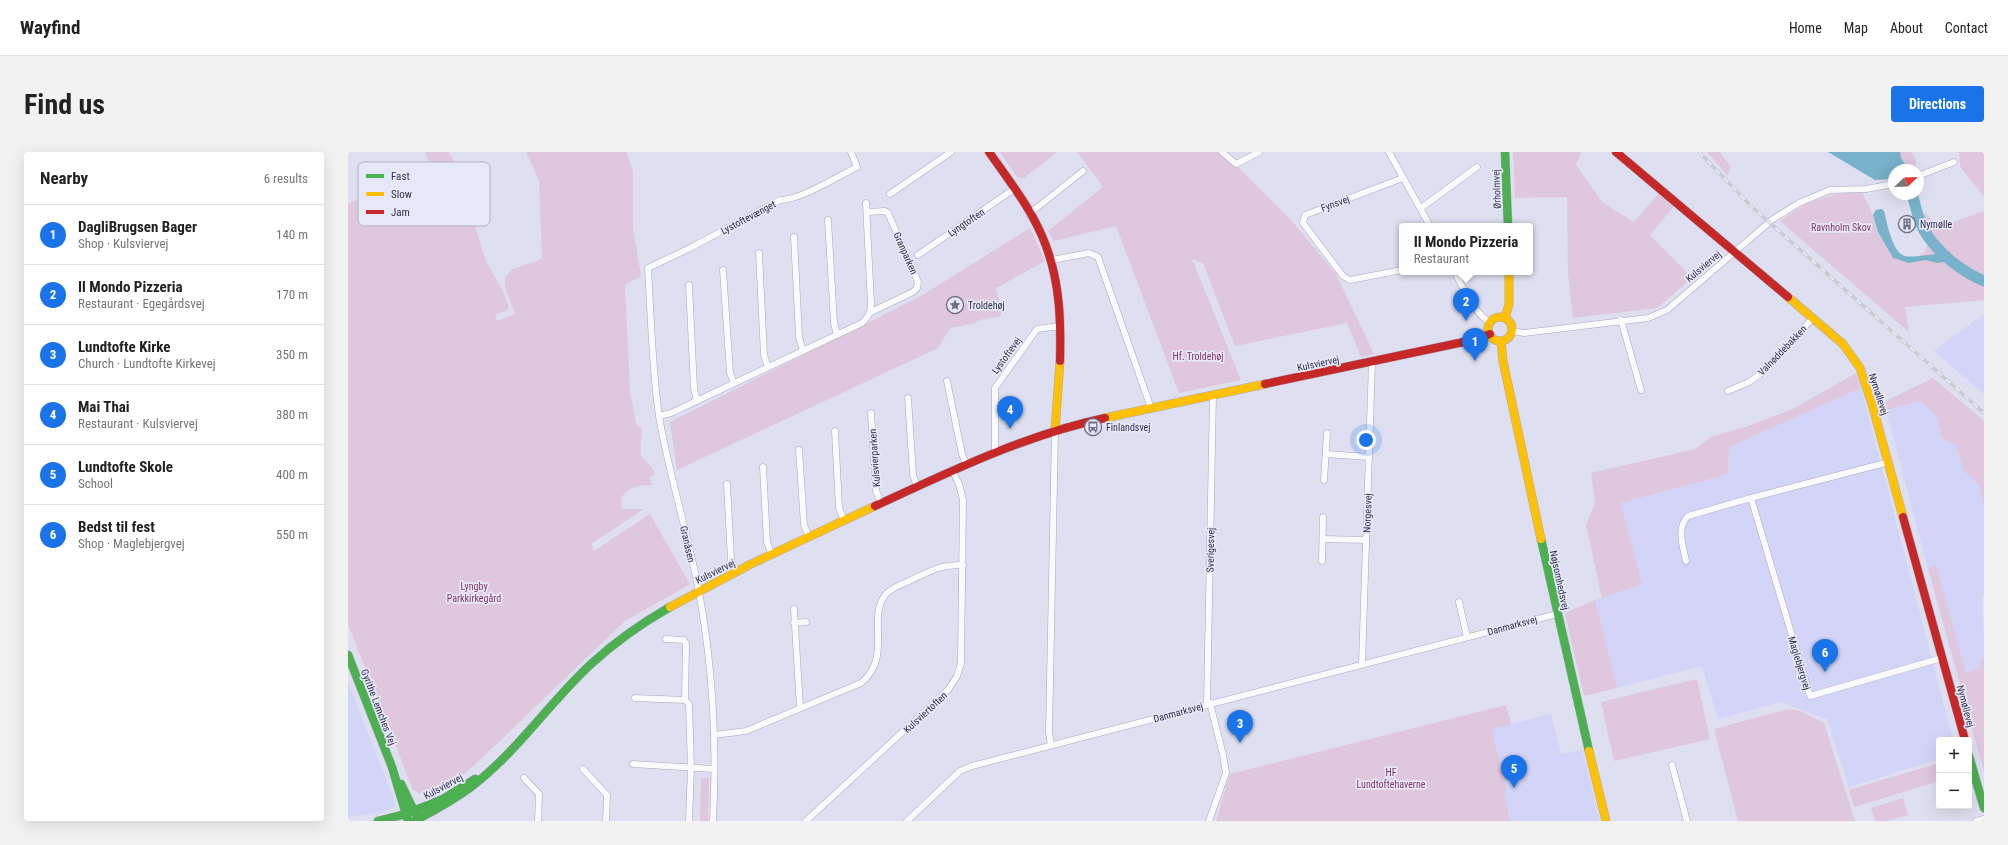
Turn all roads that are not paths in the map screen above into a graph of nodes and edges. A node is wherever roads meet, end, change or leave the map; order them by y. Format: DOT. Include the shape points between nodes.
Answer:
graph roads {
  1 [pos="851,152"];
  2 [pos="951,152"];
  3 [pos="989,152"];
  4 [pos="1222,152"];
  5 [pos="1259,152"];
  6 [pos="1389,152"];
  7 [pos="1505,152"];
  8 [pos="1616,152"];
  9 [pos="1954,162"];
  10 [pos="1477,167"];
  11 [pos="1083,171"];
  12 [pos="1924,174"];
  13 [pos="1403,178"];
  14 [pos="1888,185"];
  15 [pos="1014,189"];
  16 [pos="890,194"];
  17 [pos="866,203"];
  18 [pos="1421,208"];
  19 [pos="867,212"];
  20 [pos="1029,214"];
  21 [pos="828,220"];
  22 [pos="1428,223"];
  23 [pos="1508,223"];
  24 [pos="794,236"];
  25 [pos="759,253"];
  26 [pos="1735,253"];
  27 [pos="918,255"];
  28 [pos="1052,260"];
  29 [pos="648,268"];
  30 [pos="724,270"];
  31 [pos="1399,271"];
  32 [pos="1457,275"];
  33 [pos="1509,275"];
  34 [pos="689,285"];
  35 [pos="871,312"];
  36 [pos="1505,318"];
  37 [pos="1813,318"];
  38 [pos="1621,320"];
  39 [pos="1490,323"];
  40 [pos="1060,326"];
  41 [pos="1512,331"];
  42 [pos="838,334"];
  43 [pos="1490,334"];
  44 [pos="1501,341"];
  45 [pos="803,351"];
  46 [pos="1372,362"];
  47 [pos="768,367"];
  48 [pos="947,381"];
  49 [pos="734,384"];
  50 [pos="1641,390"];
  51 [pos="1728,391"];
  52 [pos="1213,395"];
  53 [pos="908,398"];
  54 [pos="697,401"];
  55 [pos="1150,408"];
  56 [pos="871,413"];
  57 [pos="660,416"];
  58 [pos="835,431"];
  59 [pos="1055,431"];
  60 [pos="1327,433"];
  61 [pos="799,450"];
  62 [pos="995,452"];
  63 [pos="1326,454"];
  64 [pos="1369,457"];
  65 [pos="1888,462"];
  66 [pos="966,464"];
  67 [pos="763,467"];
  68 [pos="952,470"];
  69 [pos="1324,480"];
  70 [pos="727,484"];
  71 [pos="917,486"];
  72 [pos="1751,498"];
  73 [pos="881,503"];
  74 [pos="1323,517"];
  75 [pos="844,521"];
  76 [pos="809,537"];
  77 [pos="1323,539"];
  78 [pos="1366,540"];
  79 [pos="772,555"];
  80 [pos="1322,561"];
  81 [pos="1686,561"];
  82 [pos="964,565"];
  83 [pos="736,572"];
  84 [pos="699,590"];
  85 [pos="1459,602"];
  86 [pos="794,609"];
  87 [pos="1557,614"];
  88 [pos="806,622"];
  89 [pos="794,623"];
  90 [pos="1467,637"];
  91 [pos="666,639"];
  92 [pos="348,655"];
  93 [pos="1942,658"];
  94 [pos="1362,664"];
  95 [pos="635,698"];
  96 [pos="685,700"];
  97 [pos="1209,704"];
  98 [pos="800,708"];
  99 [pos="714,735"];
  100 [pos="1964,737"];
  101 [pos="1051,745"];
  102 [pos="633,764"];
  103 [pos="1672,765"];
  104 [pos="1972,766"];
  105 [pos="690,768"];
  106 [pos="583,769"];
  107 [pos="714,769"];
  108 [pos="488,772"];
  109 [pos="524,778"];
  110 [pos="1984,808"];
  111 [pos="410,815"];
  112 [pos="1984,819"];
  113 [pos="378,821"];
  114 [pos="417,821"];
  115 [pos="538,821"];
  116 [pos="606,821"];
  117 [pos="689,821"];
  118 [pos="713,821"];
  119 [pos="806,821"];
  120 [pos="907,821"];
  121 [pos="1209,821"];
  122 [pos="1606,821"];
  123 [pos="1687,821"];
  124 [pos="1976,821"];
  1 -- 29 [label="street, Lystoftevænget" via="857,166 812,190 780,200"];
  2 -- 16 [label="street"];
  3 -- 15 [label="street"];
  4 -- 5 [label="street" via="1236,164"];
  6 -- 13 [label="street"];
  7 -- 23 [label="street, Ørholmvej"];
  8 -- 26 [label="street, Nymøllevej"];
  9 -- 12 [label="street"];
  10 -- 18 [label="street"];
  11 -- 20 [label="street"];
  13 -- 18 [label="street"];
  13 -- 31 [label="street, Fynsvej" via="1305,215 1303,223 1343,276 1350,280"];
  14 -- 26 [label="street, Kulsviervej" via="1866,189 1830,190 1817,194 1773,218"];
  15 -- 20 [label="street"];
  15 -- 27 [label="street, Lyngtoften"];
  17 -- 19 [label="street"];
  18 -- 22 [label="street"];
  19 -- 35 [label="street"];
  19 -- 35 [label="street, Granparken" via="888,213 918,282 913,292"];
  20 -- 28 [label="street"];
  21 -- 42 [label="street" via="834,323"];
  24 -- 45 [label="street" via="799,337"];
  25 -- 47 [label="street" via="764,355"];
  26 -- 37 [label="street, Nymøllevej"];
  26 -- 38 [label="street, Kulsviervej" via="1667,310 1648,318"];
  28 -- 40 [label="street" via="1058,288"];
  28 -- 55 [label="street" via="1089,253 1098,257"];
  29 -- 57 [label="street, Granåsen"];
  30 -- 49 [label="street" via="730,373"];
  32 -- 39 [label="street" via="1474,308"];
  33 -- 36 [label="street" via="1509,304"];
  34 -- 54 [label="street" via="694,388"];
  35 -- 42 [label="street, Granparken" via="862,323"];
  36 -- 39 [label="street" via="1497,318"];
  36 -- 41 [label="street" via="1511,324"];
  37 -- 51 [label="street, Valnøddebakken" via="1759,375"];
  37 -- 65 [label="street, Nymøllevej" via="1843,344 1860,368"];
  38 -- 41 [label="street, Kulsviervej" via="1524,333"];
  38 -- 50 [label="street"];
  39 -- 43 [label="street"];
  40 -- 59 [label="street"];
  40 -- 62 [label="street, Lystoftevej" via="1037,329 994,388"];
  41 -- 44 [label="street" via="1508,338"];
  42 -- 45 [label="street, Granparken"];
  43 -- 44 [label="street"];
  43 -- 46 [label="street, Kulsviervej"];
  44 -- 87 [label="street, Nøjsomhedsvej"];
  45 -- 47 [label="street, Granparken"];
  46 -- 52 [label="street, Kulsviervej"];
  46 -- 64 [label="street, Norgesvej"];
  47 -- 49 [label="street, Granparken"];
  48 -- 66 [label="street"];
  49 -- 54 [label="street, Granparken"];
  52 -- 55 [label="street, Kulsviervej"];
  52 -- 97 [label="street, Sverigesvej"];
  53 -- 71 [label="street" via="913,475"];
  54 -- 57 [label="street, Granparken"];
  55 -- 59 [label="street, Kulsviervej"];
  56 -- 73 [label="street, Kulsvierparken" via="876,491"];
  57 -- 84 [label="street, Granåsen" via="668,464"];
  58 -- 75 [label="street" via="840,508"];
  59 -- 62 [label="street, Kulsviervej"];
  59 -- 101 [label="street" via="1049,732"];
  60 -- 63 [label="street"];
  61 -- 76 [label="street" via="804,525"];
  62 -- 66 [label="street, Kulsviervej"];
  63 -- 64 [label="street"];
  63 -- 69 [label="street"];
  64 -- 78 [label="street, Norgesvej"];
  65 -- 72 [label="street"];
  65 -- 93 [label="street, Nymøllevej"];
  66 -- 68 [label="street, Kulsviervej"];
  67 -- 79 [label="street" via="767,542"];
  68 -- 71 [label="street, Kulsviervej"];
  68 -- 82 [label="street, Kulsviertoften" via="963,500"];
  70 -- 83 [label="street" via="731,560"];
  71 -- 73 [label="street, Kulsviervej"];
  72 -- 81 [label="street" via="1688,516 1682,521"];
  72 -- 93 [label="street, Maglebjergvej" via="1810,696"];
  73 -- 75 [label="street, Kulsviervej"];
  74 -- 77 [label="street"];
  75 -- 76 [label="street, Kulsviervej"];
  76 -- 79 [label="street, Kulsviervej"];
  77 -- 78 [label="street"];
  77 -- 80 [label="street"];
  78 -- 94 [label="street, Norgesvej"];
  79 -- 83 [label="street, Kulsviervej"];
  82 -- 98 [label="street" via="937,567 887,593 879,610 877,661 869,677 861,683"];
  82 -- 119 [label="street, Kulsviertoften" via="961,663 957,676 948,690"];
  83 -- 84 [label="street, Kulsviervej"];
  84 -- 99 [label="street, Granåsen" via="711,678"];
  84 -- 108 [label="street, Kulsviervej" via="664,609 596,660"];
  85 -- 90 [label="street"];
  86 -- 89 [label="street"];
  87 -- 90 [label="street, Danmarksvej"];
  87 -- 122 [label="street, Nøjsomhedsvej"];
  88 -- 89 [label="street"];
  89 -- 98 [label="street"];
  90 -- 94 [label="street, Danmarksvej"];
  91 -- 96 [label="street" via="684,640 686,644"];
  92 -- 111 [label="street, Gyrithe Lemches Vej"];
  93 -- 100 [label="street, Nymøllevej"];
  94 -- 97 [label="street, Danmarksvej"];
  95 -- 96 [label="street"];
  96 -- 105 [label="street" via="689,704"];
  97 -- 101 [label="street, Danmarksvej"];
  97 -- 121 [label="street, Sverigesvej" via="1224,755 1226,773"];
  98 -- 99 [label="street" via="746,731"];
  99 -- 107 [label="street, Granåsen"];
  101 -- 120 [label="street, Danmarksvej" via="960,771"];
  102 -- 105 [label="street"];
  103 -- 123 [label="street"];
  104 -- 110 [label="street"];
  105 -- 107 [label="street"];
  105 -- 117 [label="street"];
  106 -- 116 [label="street" via="607,795"];
  107 -- 118 [label="street, Granåsen"];
  108 -- 111 [label="street, Kulsviervej"];
  108 -- 114 [label="street, Kulsviervej" via="450,804"];
  109 -- 115 [label="street" via="539,794"];
  111 -- 113 [label="street, Kulsviervej"];
  111 -- 114 [label="street, Gyrithe Lemches Vej"];
  112 -- 124 [label="street"];
}
